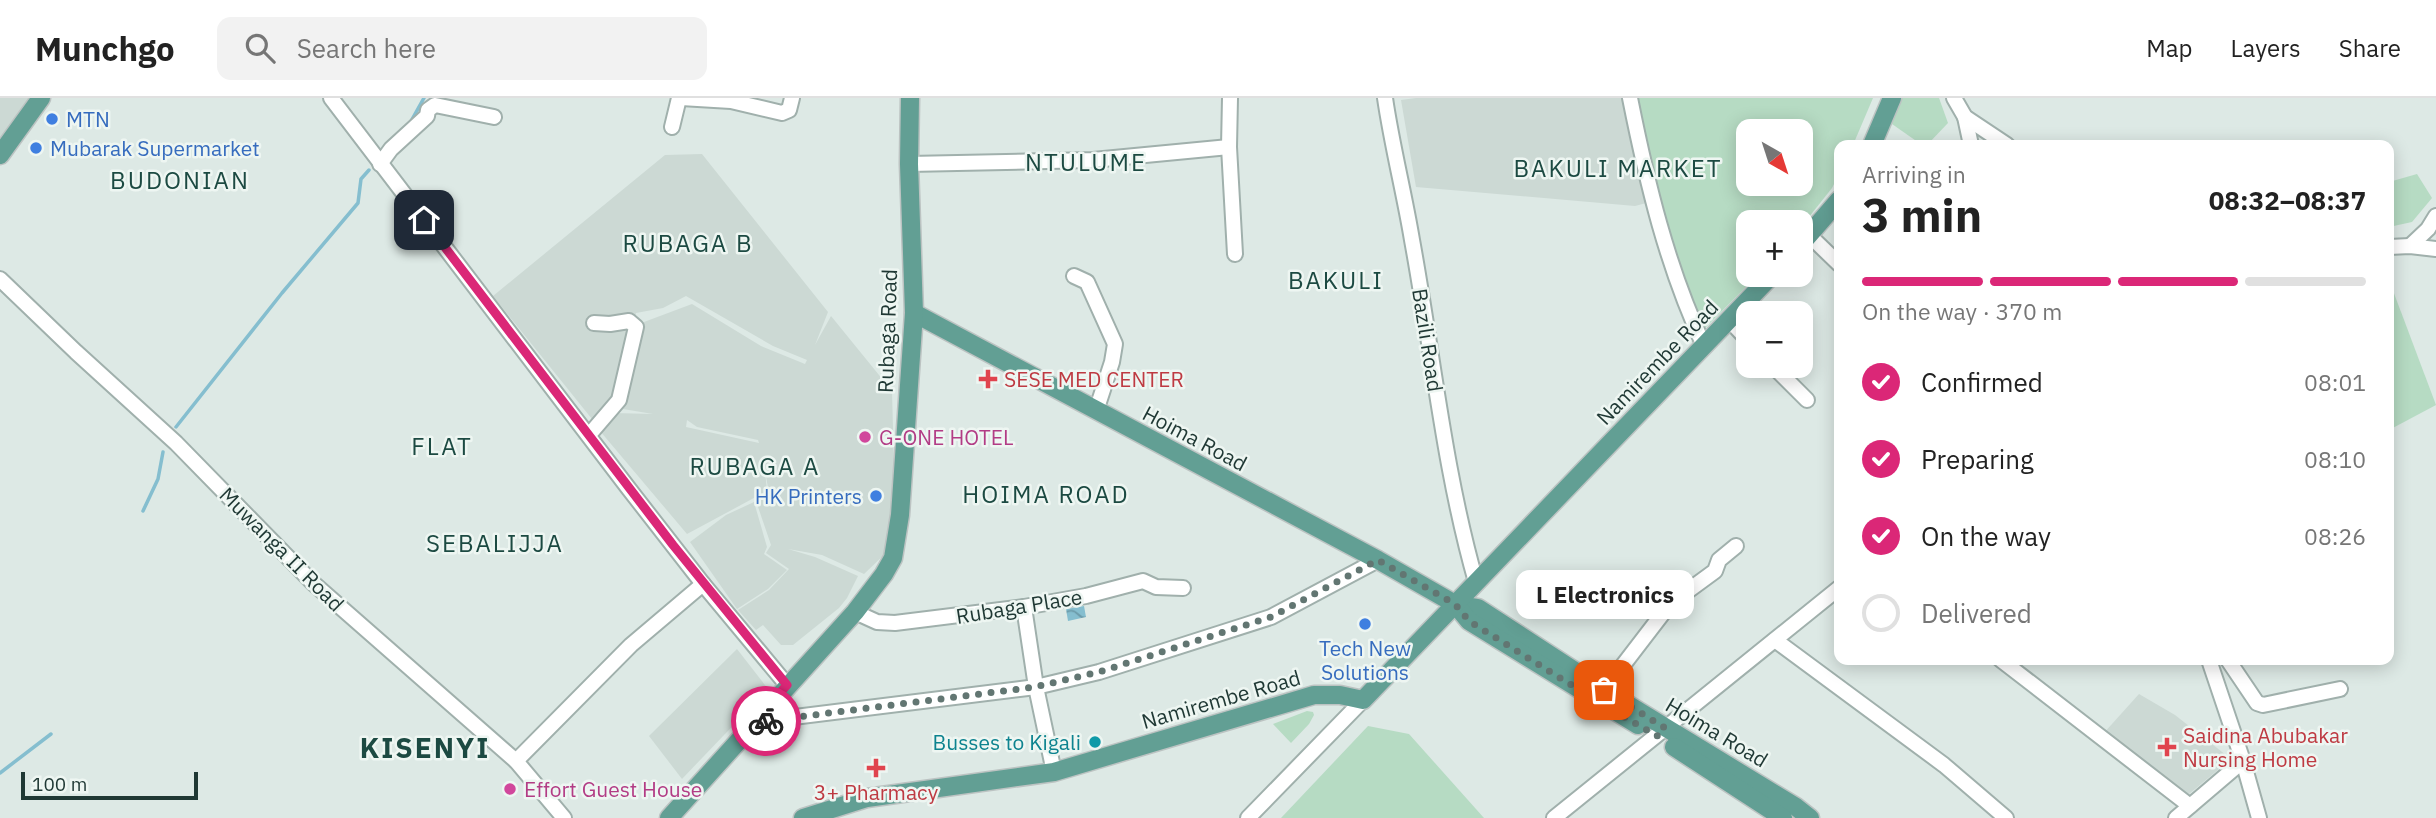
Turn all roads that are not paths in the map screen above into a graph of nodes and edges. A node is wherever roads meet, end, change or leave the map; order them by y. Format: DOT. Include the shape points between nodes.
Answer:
graph roads {
  1 [pos="41,98"];
  2 [pos="331,98"];
  3 [pos="680,98"];
  4 [pos="792,98"];
  5 [pos="910,98"];
  6 [pos="1230,98"];
  7 [pos="1385,98"];
  8 [pos="1630,98"];
  9 [pos="1892,98"];
  10 [pos="1954,98"];
  11 [pos="433,102"];
  12 [pos="494,117"];
  13 [pos="1965,117"];
  14 [pos="672,127"];
  15 [pos="1874,140"];
  16 [pos="1969,140"];
  17 [pos="2000,140"];
  18 [pos="1229,147"];
  19 [pos="0,155"];
  20 [pos="380,164"];
  21 [pos="909,164"];
  22 [pos="1834,206"];
  23 [pos="2436,216"];
  24 [pos="1813,231"];
  25 [pos="1813,246"];
  26 [pos="2410,246"];
  27 [pos="2394,247"];
  28 [pos="2436,249"];
  29 [pos="1235,254"];
  30 [pos="1834,260"];
  31 [pos="1074,276"];
  32 [pos="0,279"];
  33 [pos="1761,287"];
  34 [pos="914,313"];
  35 [pos="1730,321"];
  36 [pos="594,323"];
  37 [pos="1736,327"];
  38 [pos="1704,346"];
  39 [pos="1785,378"];
  40 [pos="1807,400"];
  41 [pos="1096,411"];
  42 [pos="589,435"];
  43 [pos="1736,547"];
  44 [pos="1378,560"];
  45 [pos="1476,582"];
  46 [pos="703,584"];
  47 [pos="1183,587"];
  48 [pos="1834,592"];
  49 [pos="1455,604"];
  50 [pos="1024,607"];
  51 [pos="855,612"];
  52 [pos="1775,640"];
  53 [pos="2007,665"];
  54 [pos="2211,665"];
  55 [pos="2231,665"];
  56 [pos="787,685"];
  57 [pos="1035,687"];
  58 [pos="2340,689"];
  59 [pos="1604,690"];
  60 [pos="1340,695"];
  61 [pos="1363,700"];
  62 [pos="754,722"];
  63 [pos="1332,731"];
  64 [pos="1661,732"];
  65 [pos="516,761"];
  66 [pos="2243,761"];
  67 [pos="1054,772"];
  68 [pos="2190,806"];
  69 [pos="564,818"];
  70 [pos="669,818"];
  71 [pos="803,818"];
  72 [pos="1248,818"];
  73 [pos="1554,818"];
  74 [pos="1783,818"];
  75 [pos="1810,818"];
  76 [pos="2006,818"];
  77 [pos="2176,818"];
  78 [pos="2259,818"];
  1 -- 19 [label="main road"];
  2 -- 20 [label="street"];
  3 -- 4 [label="street" via="731,101 782,113 789,110"];
  3 -- 14 [label="street"];
  5 -- 21 [label="main road, Rubaga Road"];
  6 -- 18 [label="street"];
  7 -- 45 [label="street, Bazili Road" via="1435,388"];
  8 -- 38 [label="street" via="1664,244"];
  9 -- 15 [label="main road"];
  10 -- 13 [label="street"];
  11 -- 12 [label="street"];
  11 -- 20 [label="street" via="427,116"];
  13 -- 16 [label="street"];
  13 -- 17 [label="street"];
  18 -- 21 [label="street" via="1093,160"];
  18 -- 29 [label="street"];
  20 -- 42 [label="street"];
  21 -- 34 [label="main road, Rubaga Road"];
  22 -- 24 [label="main road"];
  23 -- 26 [label="street"];
  25 -- 30 [label="street"];
  26 -- 27 [label="street"];
  26 -- 28 [label="street"];
  31 -- 41 [label="street" via="1087,282 1115,344"];
  32 -- 65 [label="street, Muwanga II Road" via="176,443 313,583"];
  33 -- 35 [label="main road, Namirembe Road"];
  34 -- 41 [label="main road, Hoima Road"];
  34 -- 51 [label="main road, Rubaga Road" via="895,551"];
  35 -- 37 [label="street"];
  35 -- 38 [label="main road, Namirembe Road"];
  36 -- 42 [label="street" via="629,321 636,327 619,400"];
  38 -- 45 [label="main road, Namirembe Road"];
  39 -- 40 [label="street"];
  41 -- 44 [label="main road, Hoima Road"];
  42 -- 46 [label="street"];
  43 -- 59 [label="street" via="1719,560 1715,571 1670,604"];
  44 -- 49 [label="main road, Hoima Road"];
  44 -- 57 [label="street" via="1271,617 1099,672"];
  45 -- 49 [label="main road, Namirembe Road"];
  46 -- 56 [label="street"];
  46 -- 65 [label="street" via="631,645"];
  47 -- 50 [label="street, Rubaga Place" via="1156,587 1143,581"];
  48 -- 52 [label="street"];
  49 -- 59 [label="main road, Hoima Road" via="1478,608"];
  49 -- 61 [label="main road, Namirembe Road"];
  49 -- 64 [label="main road, Hoima Road" via="1469,621 1597,701"];
  50 -- 51 [label="street, Rubaga Place" via="895,624"];
  50 -- 57 [label="street"];
  51 -- 56 [label="main road, Rubaga Road"];
  52 -- 64 [label="street"];
  52 -- 76 [label="street" via="1944,765"];
  53 -- 68 [label="street"];
  54 -- 66 [label="street"];
  55 -- 58 [label="street" via="2257,704"];
  56 -- 62 [label="main road, Rubaga Road"];
  57 -- 62 [label="street"];
  57 -- 67 [label="street"];
  59 -- 64 [label="main road, Hoima Road"];
  60 -- 61 [label="main road, Namirembe Road"];
  60 -- 63 [label="street"];
  60 -- 67 [label="main road, Namirembe Road" via="1314,695"];
  61 -- 63 [label="street"];
  62 -- 70 [label="main road, Rubaga Road"];
  63 -- 72 [label="street"];
  64 -- 73 [label="street"];
  64 -- 74 [label="main road, Hoima Road"];
  64 -- 75 [label="main road, Hoima Road"];
  65 -- 69 [label="street, Muwanga II Road"];
  66 -- 68 [label="street"];
  66 -- 78 [label="street"];
  67 -- 71 [label="main road, Namirembe Road" via="867,798"];
  68 -- 77 [label="street"];
}
